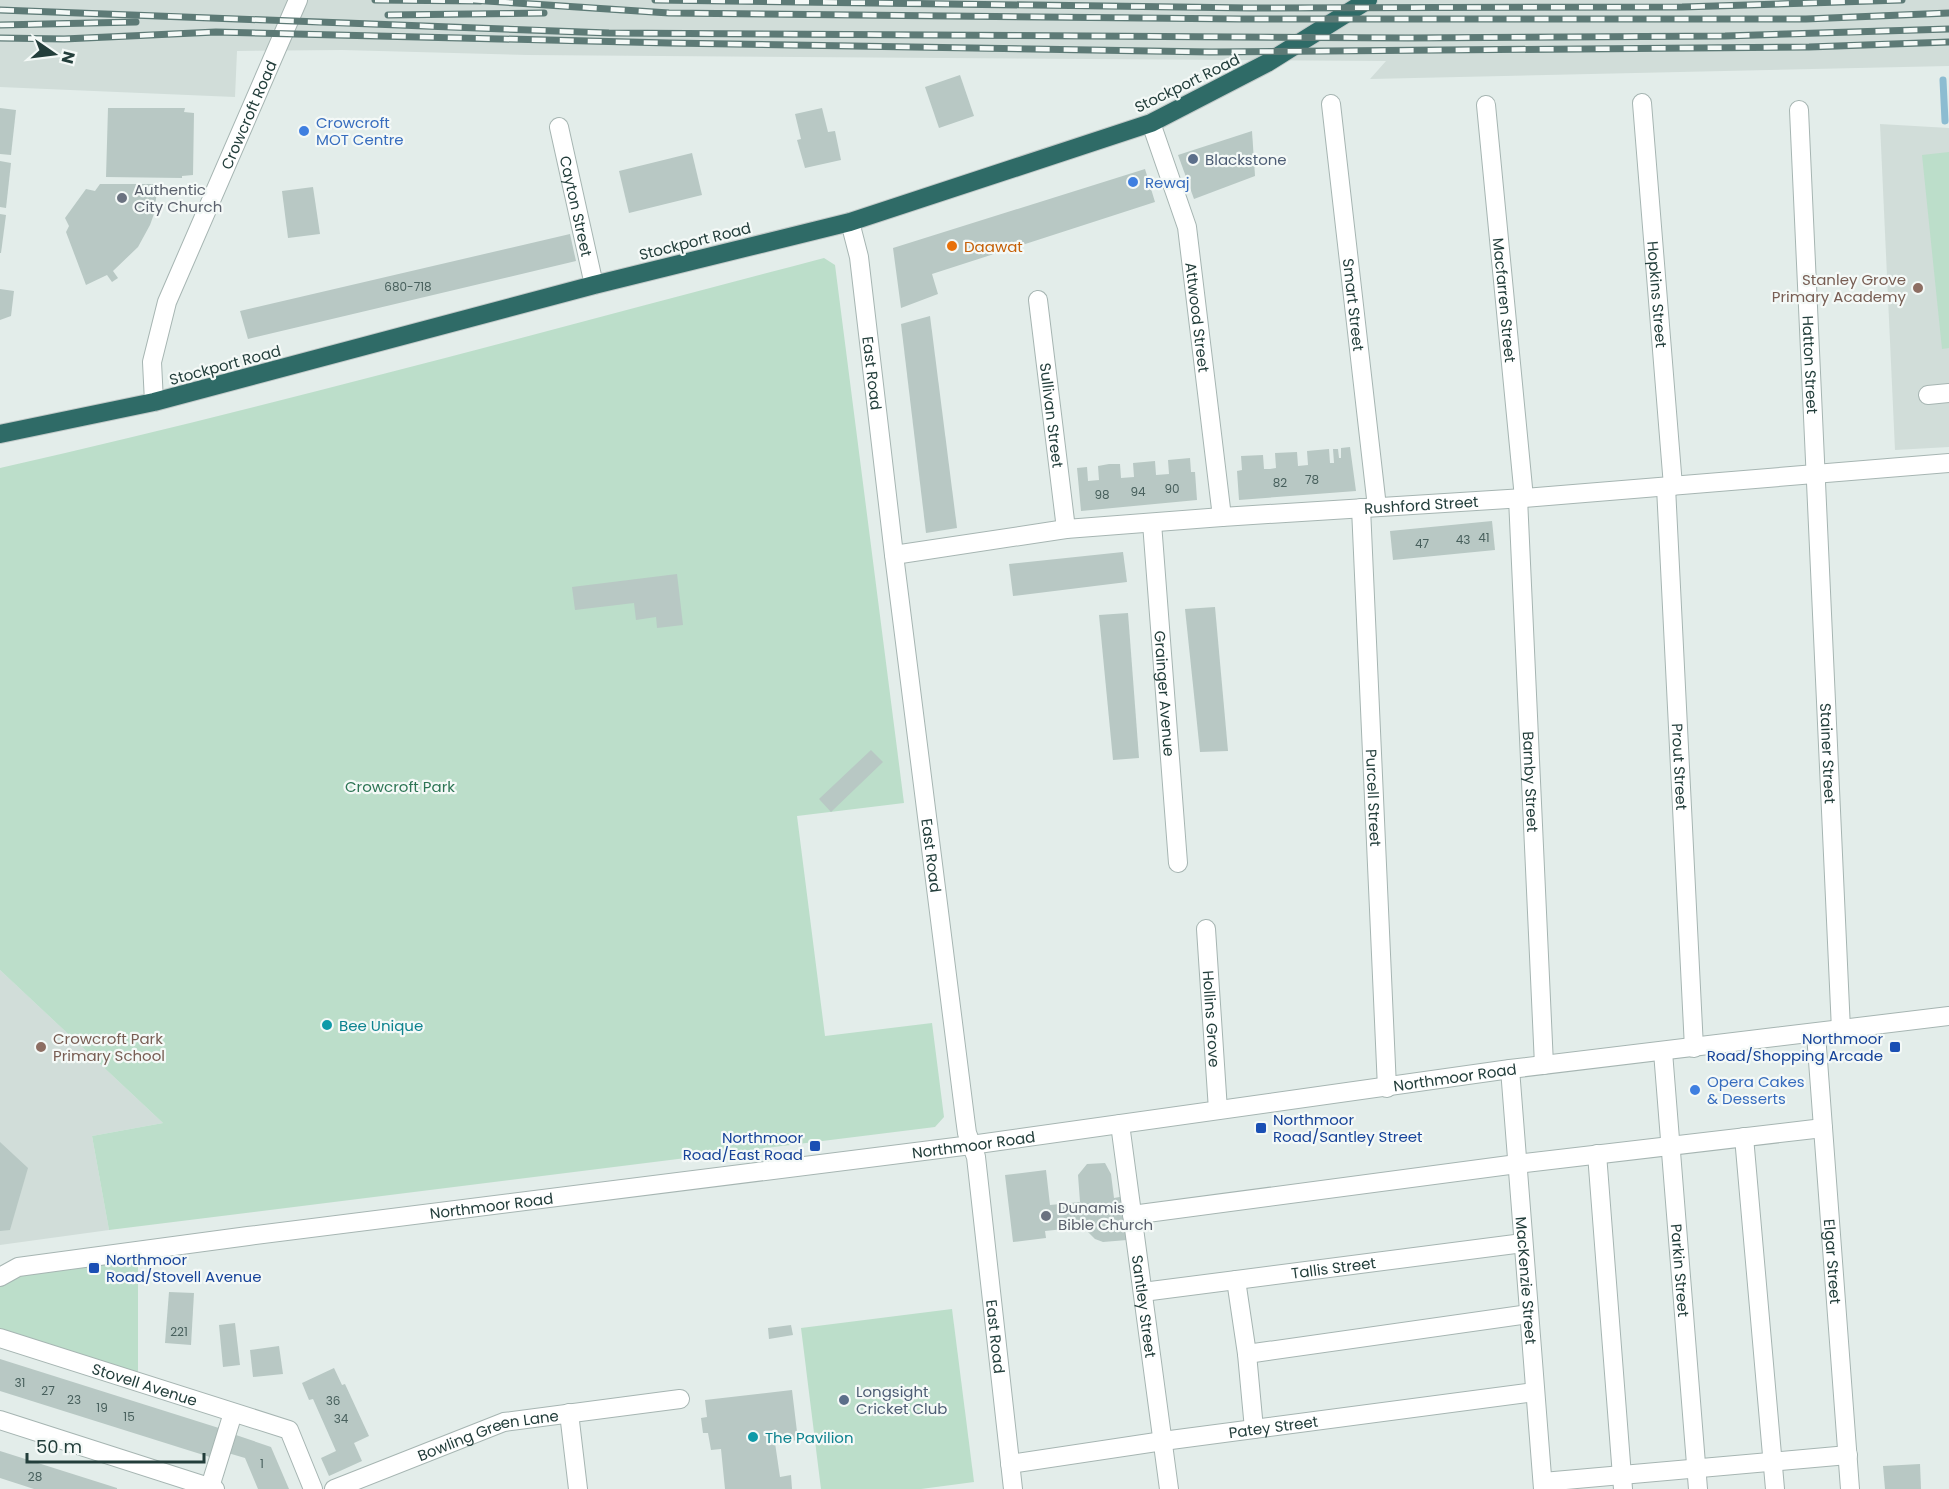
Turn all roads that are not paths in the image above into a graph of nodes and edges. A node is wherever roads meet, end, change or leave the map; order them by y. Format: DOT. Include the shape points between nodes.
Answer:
graph roads {
  1 [pos="298,0"];
  2 [pos="1368,0"];
  3 [pos="1642,103"];
  4 [pos="1331,104"];
  5 [pos="1486,105"];
  6 [pos="1799,110"];
  7 [pos="1151,123"];
  8 [pos="559,127"];
  9 [pos="850,222"];
  10 [pos="594,285"];
  11 [pos="1038,300"];
  12 [pos="1949,393"];
  13 [pos="1928,396"];
  14 [pos="154,402"];
  15 [pos="0,434"];
  16 [pos="1949,463"];
  17 [pos="1817,474"];
  18 [pos="1670,487"];
  19 [pos="1521,498"];
  20 [pos="1369,507"];
  21 [pos="1222,516"];
  22 [pos="1152,523"];
  23 [pos="1066,529"];
  24 [pos="894,555"];
  25 [pos="1178,863"];
  26 [pos="1206,929"];
  27 [pos="1949,1016"];
  28 [pos="1841,1030"];
  29 [pos="1816,1034"];
  30 [pos="1694,1048"];
  31 [pos="1663,1052"];
  32 [pos="1544,1065"];
  33 [pos="1510,1069"];
  34 [pos="1387,1088"];
  35 [pos="1218,1110"];
  36 [pos="1120,1124"];
  37 [pos="1823,1128"];
  38 [pos="1744,1137"];
  39 [pos="971,1145"];
  40 [pos="1670,1145"];
  41 [pos="1597,1154"];
  42 [pos="1517,1164"];
  43 [pos="1132,1215"];
  44 [pos="1523,1243"];
  45 [pos="0,1277"];
  46 [pos="1236,1280"];
  47 [pos="1143,1292"];
  48 [pos="1529,1314"];
  49 [pos="0,1338"];
  50 [pos="1246,1354"];
  51 [pos="1535,1392"];
  52 [pos="680,1399"];
  53 [pos="233,1413"];
  54 [pos="569,1413"];
  55 [pos="0,1420"];
  56 [pos="1254,1429"];
  57 [pos="1162,1441"];
  58 [pos="1848,1455"];
  59 [pos="1773,1462"];
  60 [pos="1010,1464"];
  61 [pos="1696,1468"];
  62 [pos="1623,1482"];
  63 [pos="1543,1486"];
  64 [pos="212,1488"];
  65 [pos="313,1489"];
  66 [pos="334,1489"];
  67 [pos="578,1489"];
  68 [pos="1013,1489"];
  69 [pos="1169,1489"];
  70 [pos="1698,1489"];
  71 [pos="1775,1489"];
  72 [pos="1851,1489"];
  1 -- 14 [label="street, Crowcroft Road" via="167,302 152,362"];
  2 -- 7 [label="highway, Stockport Road" via="1267,63"];
  3 -- 18 [label="street, Hopkins Street"];
  4 -- 20 [label="street, Smart Street"];
  5 -- 19 [label="street, Macfarren Street"];
  6 -- 17 [label="street, Hatton Street"];
  7 -- 9 [label="highway, Stockport Road"];
  7 -- 21 [label="street, Attwood Street" via="1187,227"];
  8 -- 10 [label="street, Cayton Street"];
  9 -- 10 [label="highway, Stockport Road"];
  9 -- 24 [label="street, East Road" via="859,257"];
  10 -- 14 [label="highway, Stockport Road"];
  11 -- 23 [label="street, Sullivan Street"];
  12 -- 13 [label="street"];
  14 -- 15 [label="highway, Stockport Road"];
  16 -- 17 [label="street, Rushford Street"];
  17 -- 18 [label="street, Rushford Street"];
  17 -- 28 [label="street, Stainer Street"];
  18 -- 19 [label="street, Rushford Street"];
  18 -- 30 [label="street, Prout Street"];
  19 -- 20 [label="street, Rushford Street"];
  19 -- 32 [label="street, Barnby Street"];
  20 -- 21 [label="street, Rushford Street"];
  20 -- 34 [label="street, Purcell Street"];
  21 -- 22 [label="street, Rushford Street"];
  22 -- 23 [label="street, Rushford Street"];
  22 -- 25 [label="street, Grainger Avenue"];
  23 -- 24 [label="street, Rushford Street"];
  24 -- 39 [label="street, East Road"];
  26 -- 35 [label="street, Hollins Grove"];
  27 -- 28 [label="street, Northmoor Road"];
  28 -- 29 [label="street, Northmoor Road"];
  29 -- 30 [label="street, Northmoor Road"];
  29 -- 37 [label="street, Elgar Street"];
  30 -- 31 [label="street, Northmoor Road"];
  31 -- 32 [label="street, Northmoor Road"];
  31 -- 40 [label="street, Parkin Street"];
  32 -- 33 [label="street, Northmoor Road"];
  33 -- 34 [label="street, Northmoor Road"];
  33 -- 42 [label="street, MacKenzie Street"];
  34 -- 35 [label="street, Northmoor Road"];
  35 -- 36 [label="street, Northmoor Road"];
  36 -- 39 [label="street, Northmoor Road"];
  36 -- 43 [label="street, Santley Street"];
  37 -- 38 [label="street"];
  37 -- 58 [label="street, Elgar Street"];
  38 -- 40 [label="street"];
  38 -- 59 [label="street"];
  39 -- 45 [label="street, Northmoor Road" via="18,1267"];
  39 -- 60 [label="street, East Road" via="976,1157"];
  40 -- 41 [label="street"];
  40 -- 61 [label="street, Parkin Street"];
  41 -- 42 [label="street"];
  41 -- 62 [label="street"];
  42 -- 43 [label="street"];
  42 -- 44 [label="street, MacKenzie Street"];
  43 -- 47 [label="street, Santley Street"];
  44 -- 46 [label="street, Tallis Street"];
  44 -- 48 [label="street, MacKenzie Street"];
  46 -- 47 [label="street, Tallis Street"];
  46 -- 50 [label="street"];
  47 -- 57 [label="street, Santley Street"];
  48 -- 50 [label="street"];
  48 -- 51 [label="street, MacKenzie Street"];
  49 -- 53 [label="street, Stovell Avenue"];
  50 -- 56 [label="street"];
  51 -- 56 [label="street, Patey Street"];
  51 -- 63 [label="street, MacKenzie Street"];
  52 -- 54 [label="street, Bowling Green Lane"];
  53 -- 64 [label="street"];
  53 -- 65 [label="street, Stovell Avenue" via="289,1431"];
  54 -- 66 [label="street, Bowling Green Lane" via="504,1422"];
  54 -- 67 [label="street"];
  55 -- 64 [label="street"];
  56 -- 57 [label="street, Patey Street"];
  57 -- 60 [label="street, Patey Street"];
  57 -- 69 [label="street, Santley Street"];
  58 -- 59 [label="street"];
  58 -- 72 [label="street, Elgar Street"];
  59 -- 61 [label="street"];
  59 -- 71 [label="street"];
  60 -- 68 [label="street, East Road"];
  61 -- 62 [label="street"];
  61 -- 70 [label="street, Parkin Street"];
  62 -- 63 [label="street"];
}
